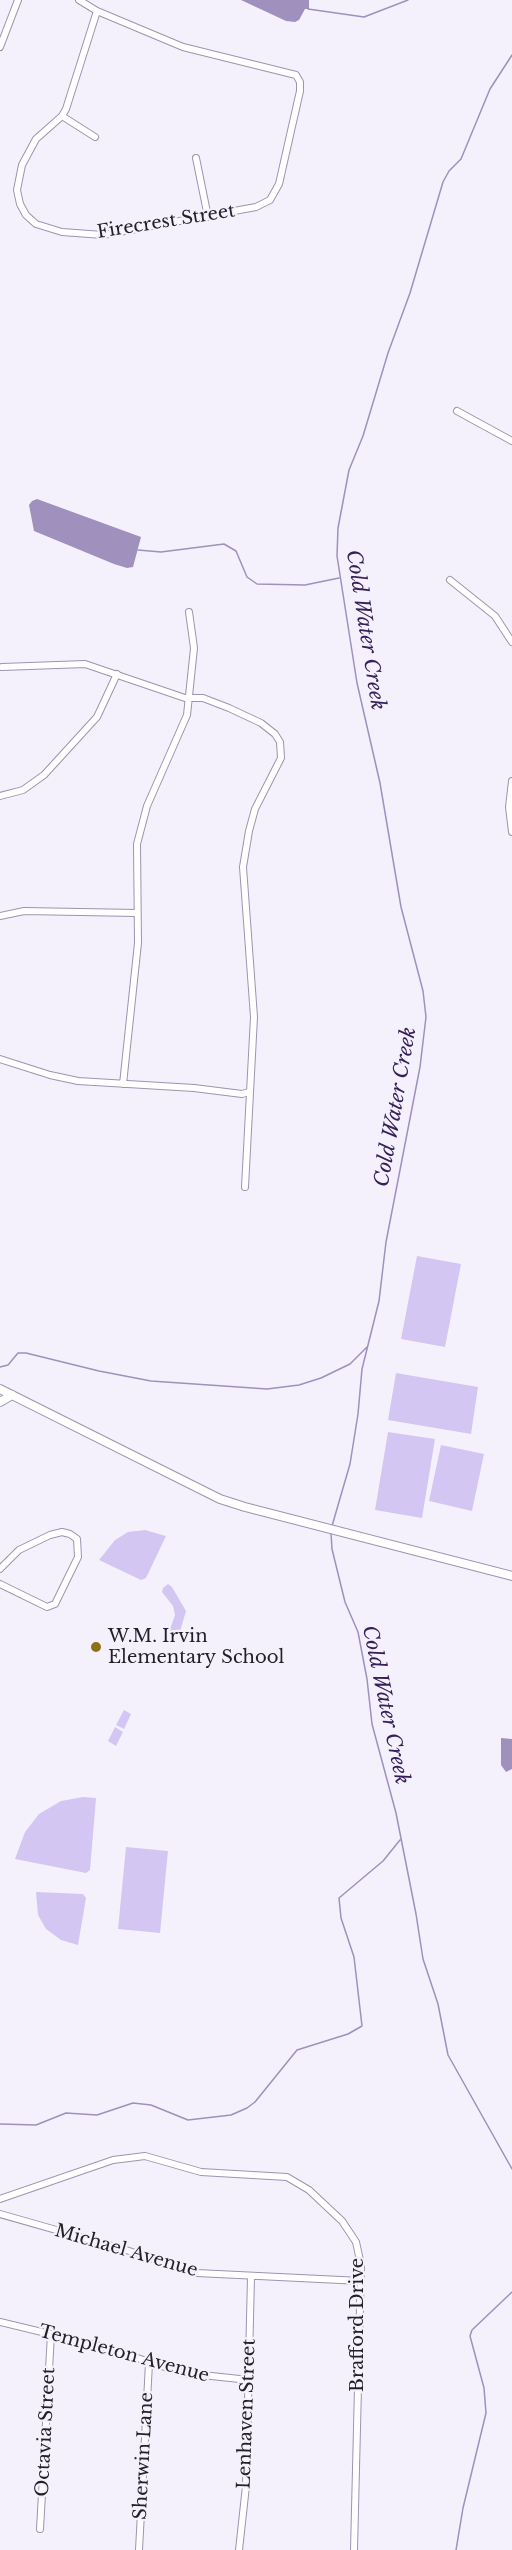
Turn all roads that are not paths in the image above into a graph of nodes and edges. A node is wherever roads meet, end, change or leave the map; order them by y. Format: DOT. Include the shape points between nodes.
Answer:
graph roads {
  1 [pos="18,0"];
  2 [pos="79,0"];
  3 [pos="97,11"];
  4 [pos="0,46"];
  5 [pos="62,116"];
  6 [pos="95,137"];
  7 [pos="196,158"];
  8 [pos="208,217"];
  9 [pos="457,411"];
  10 [pos="512,441"];
  11 [pos="450,580"];
  12 [pos="189,612"];
  13 [pos="512,642"];
  14 [pos="2,667"];
  15 [pos="117,674"];
  16 [pos="191,698"];
  17 [pos="512,781"];
  18 [pos="0,796"];
  19 [pos="512,832"];
  20 [pos="137,913"];
  21 [pos="0,916"];
  22 [pos="0,1059"];
  23 [pos="123,1084"];
  24 [pos="249,1092"];
  25 [pos="245,1188"];
  26 [pos="0,1389"];
  27 [pos="12,1395"];
  28 [pos="0,1402"];
  29 [pos="0,1569"];
  30 [pos="512,1576"];
  31 [pos="0,1584"];
  32 [pos="0,2199"];
  33 [pos="0,2214"];
  34 [pos="251,2277"];
  35 [pos="361,2281"];
  36 [pos="0,2322"];
  37 [pos="51,2334"];
  38 [pos="149,2363"];
  39 [pos="249,2380"];
  40 [pos="40,2529"];
  41 [pos="139,2550"];
  42 [pos="239,2550"];
  43 [pos="354,2550"];
  1 -- 4 [label="street"];
  2 -- 3 [label="street"];
  3 -- 5 [label="street, Firecrest Street"];
  3 -- 8 [label="street, Firecrest Street" via="197,51 296,75 300,82 273,197 256,207"];
  5 -- 6 [label="street"];
  5 -- 8 [label="street, Firecrest Street" via="36,139 21,165 18,197 31,220 71,234 92,235"];
  7 -- 8 [label="street"];
  9 -- 10 [label="street"];
  11 -- 13 [label="street" via="495,616"];
  12 -- 16 [label="street" via="194,648"];
  14 -- 15 [label="street" via="85,664"];
  15 -- 16 [label="street"];
  15 -- 18 [label="street" via="97,717 44,775 23,790"];
  16 -- 20 [label="street" via="141,826"];
  16 -- 24 [label="street" via="203,698 261,723 278,737 282,749 280,764 255,809 245,850 243,882 254,1017"];
  17 -- 19 [label="street"];
  20 -- 21 [label="street" via="24,911"];
  20 -- 23 [label="street" via="135,986"];
  22 -- 23 [label="street" via="64,1079"];
  23 -- 24 [label="street"];
  24 -- 25 [label="street"];
  26 -- 27 [label="main road"];
  27 -- 28 [label="street"];
  27 -- 30 [label="main road" via="200,1490 245,1507"];
  29 -- 31 [label="street" via="19,1550 50,1535 62,1532 77,1539 78,1557 55,1604 47,1607"];
  32 -- 35 [label="street, Brafford Drive" via="130,2157 145,2156 201,2172 287,2177 309,2190 350,2229 359,2249"];
  33 -- 34 [label="street, Michael Avenue" via="197,2273"];
  34 -- 35 [label="street, Michael Avenue"];
  34 -- 39 [label="street, Lenhaven Street"];
  35 -- 43 [label="street, Brafford Drive"];
  36 -- 37 [label="street, Templeton Avenue"];
  37 -- 38 [label="street, Templeton Avenue"];
  37 -- 40 [label="street, Octavia Street"];
  38 -- 39 [label="street, Templeton Avenue" via="200,2377"];
  38 -- 41 [label="street, Sherwin Lane"];
  39 -- 42 [label="street, Lenhaven Street" via="246,2486"];
}
